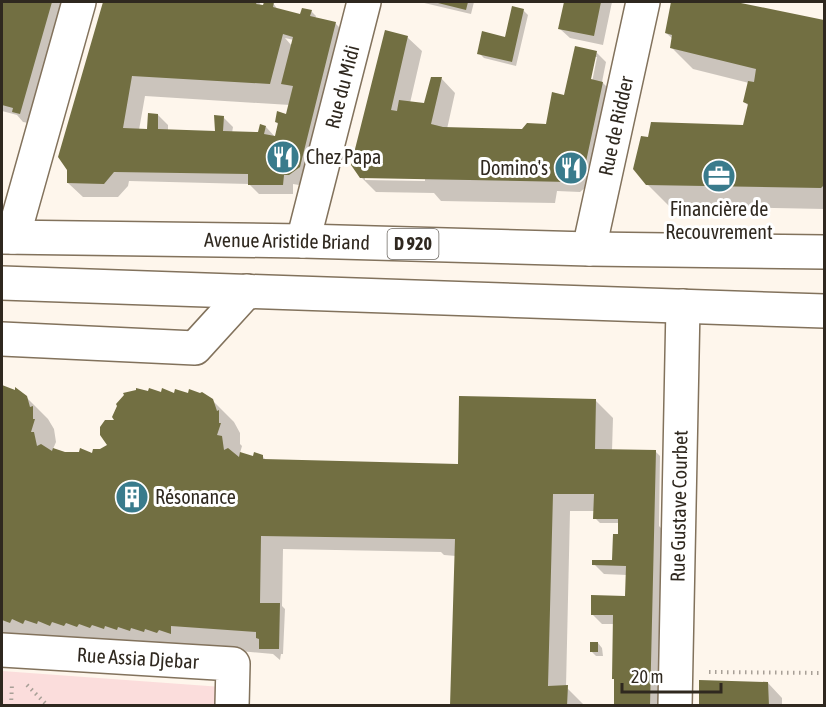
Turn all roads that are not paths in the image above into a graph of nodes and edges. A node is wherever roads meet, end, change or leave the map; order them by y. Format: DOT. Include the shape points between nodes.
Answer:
graph roads {
  1 [pos="79,2"];
  2 [pos="364,2"];
  3 [pos="643,2"];
  4 [pos="7,237"];
  5 [pos="303,241"];
  6 [pos="589,249"];
  7 [pos="825,252"];
  8 [pos="2,283"];
  9 [pos="247,291"];
  10 [pos="683,306"];
  11 [pos="825,311"];
  12 [pos="2,339"];
  13 [pos="7,664"];
  14 [pos="231,705"];
  15 [pos="675,705"];
  1 -- 4 [label="street"];
  2 -- 5 [label="street, Rue du Midi"];
  3 -- 6 [label="street, Rue de Ridder"];
  4 -- 5 [label="street, Avenue Aristide Briand / D 920"];
  5 -- 6 [label="street, Avenue Aristide Briand / D 920"];
  6 -- 7 [label="street, Avenue Aristide Briand / D 920"];
  8 -- 9 [label="street"];
  9 -- 10 [label="street"];
  9 -- 12 [label="street" via="195,348"];
  10 -- 11 [label="street"];
  10 -- 15 [label="street, Rue Gustave Courbet"];
  13 -- 14 [label="street, Rue Assia Djebar" via="232,664"];
}
